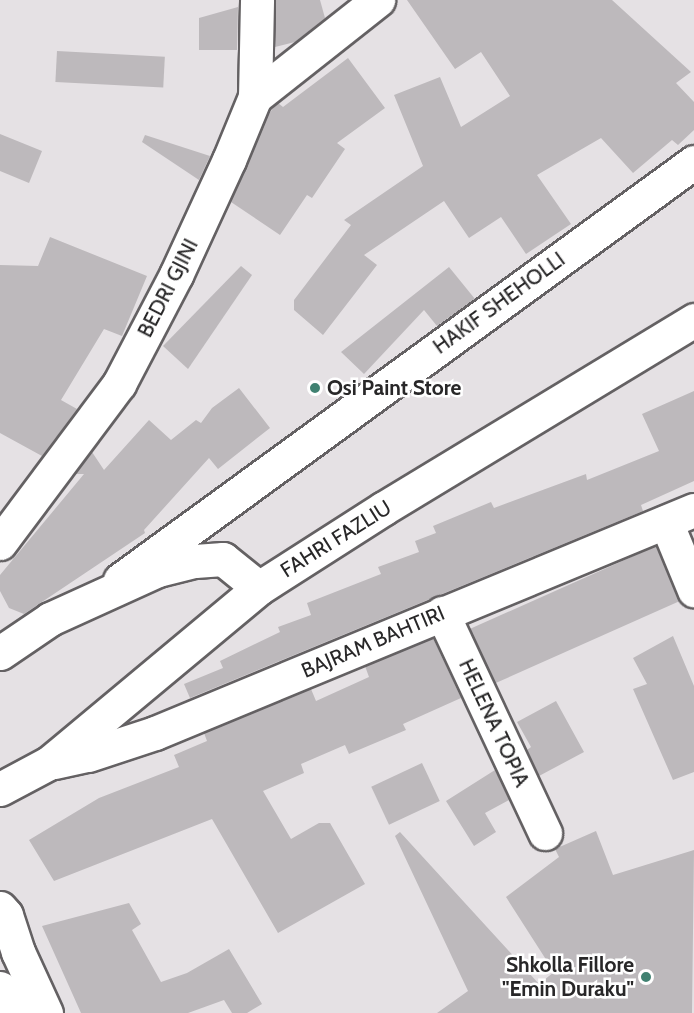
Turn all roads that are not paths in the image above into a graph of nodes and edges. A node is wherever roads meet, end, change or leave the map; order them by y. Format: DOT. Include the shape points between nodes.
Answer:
graph roads {
  1 [pos="257,0"];
  2 [pos="378,0"];
  3 [pos="255,97"];
  4 [pos="694,162"];
  5 [pos="694,320"];
  6 [pos="680,516"];
  7 [pos="0,543"];
  8 [pos="259,588"];
  9 [pos="694,590"];
  10 [pos="101,594"];
  11 [pos="442,613"];
  12 [pos="6,642"];
  13 [pos="49,764"];
  14 [pos="0,789"];
  15 [pos="545,833"];
  16 [pos="0,908"];
  17 [pos="0,988"];
  18 [pos="14,1013"];
  19 [pos="46,1013"];
  1 -- 3 [label="main road, BEDRI GJINI"];
  2 -- 3 [label="main road"];
  3 -- 7 [label="main road, BEDRI GJINI" via="181,265 119,384"];
  4 -- 10 [label="main road, HAKIF SHEHOLLI"];
  5 -- 8 [label="main road, FAHRI FAZLIU"];
  6 -- 9 [label="main road"];
  6 -- 11 [label="main road, BAJRAM BAHTIRI"];
  8 -- 10 [label="main road" via="223,559 158,570"];
  8 -- 13 [label="main road, FAHRI FAZLIU"];
  10 -- 12 [label="main road"];
  11 -- 13 [label="main road, BAJRAM BAHTIRI" via="155,733"];
  11 -- 15 [label="main road, HELENA TOPIA"];
  13 -- 14 [label="main road, FAHRI FAZLIU"];
  16 -- 19 [label="main road"];
  17 -- 18 [label="main road"];
}
